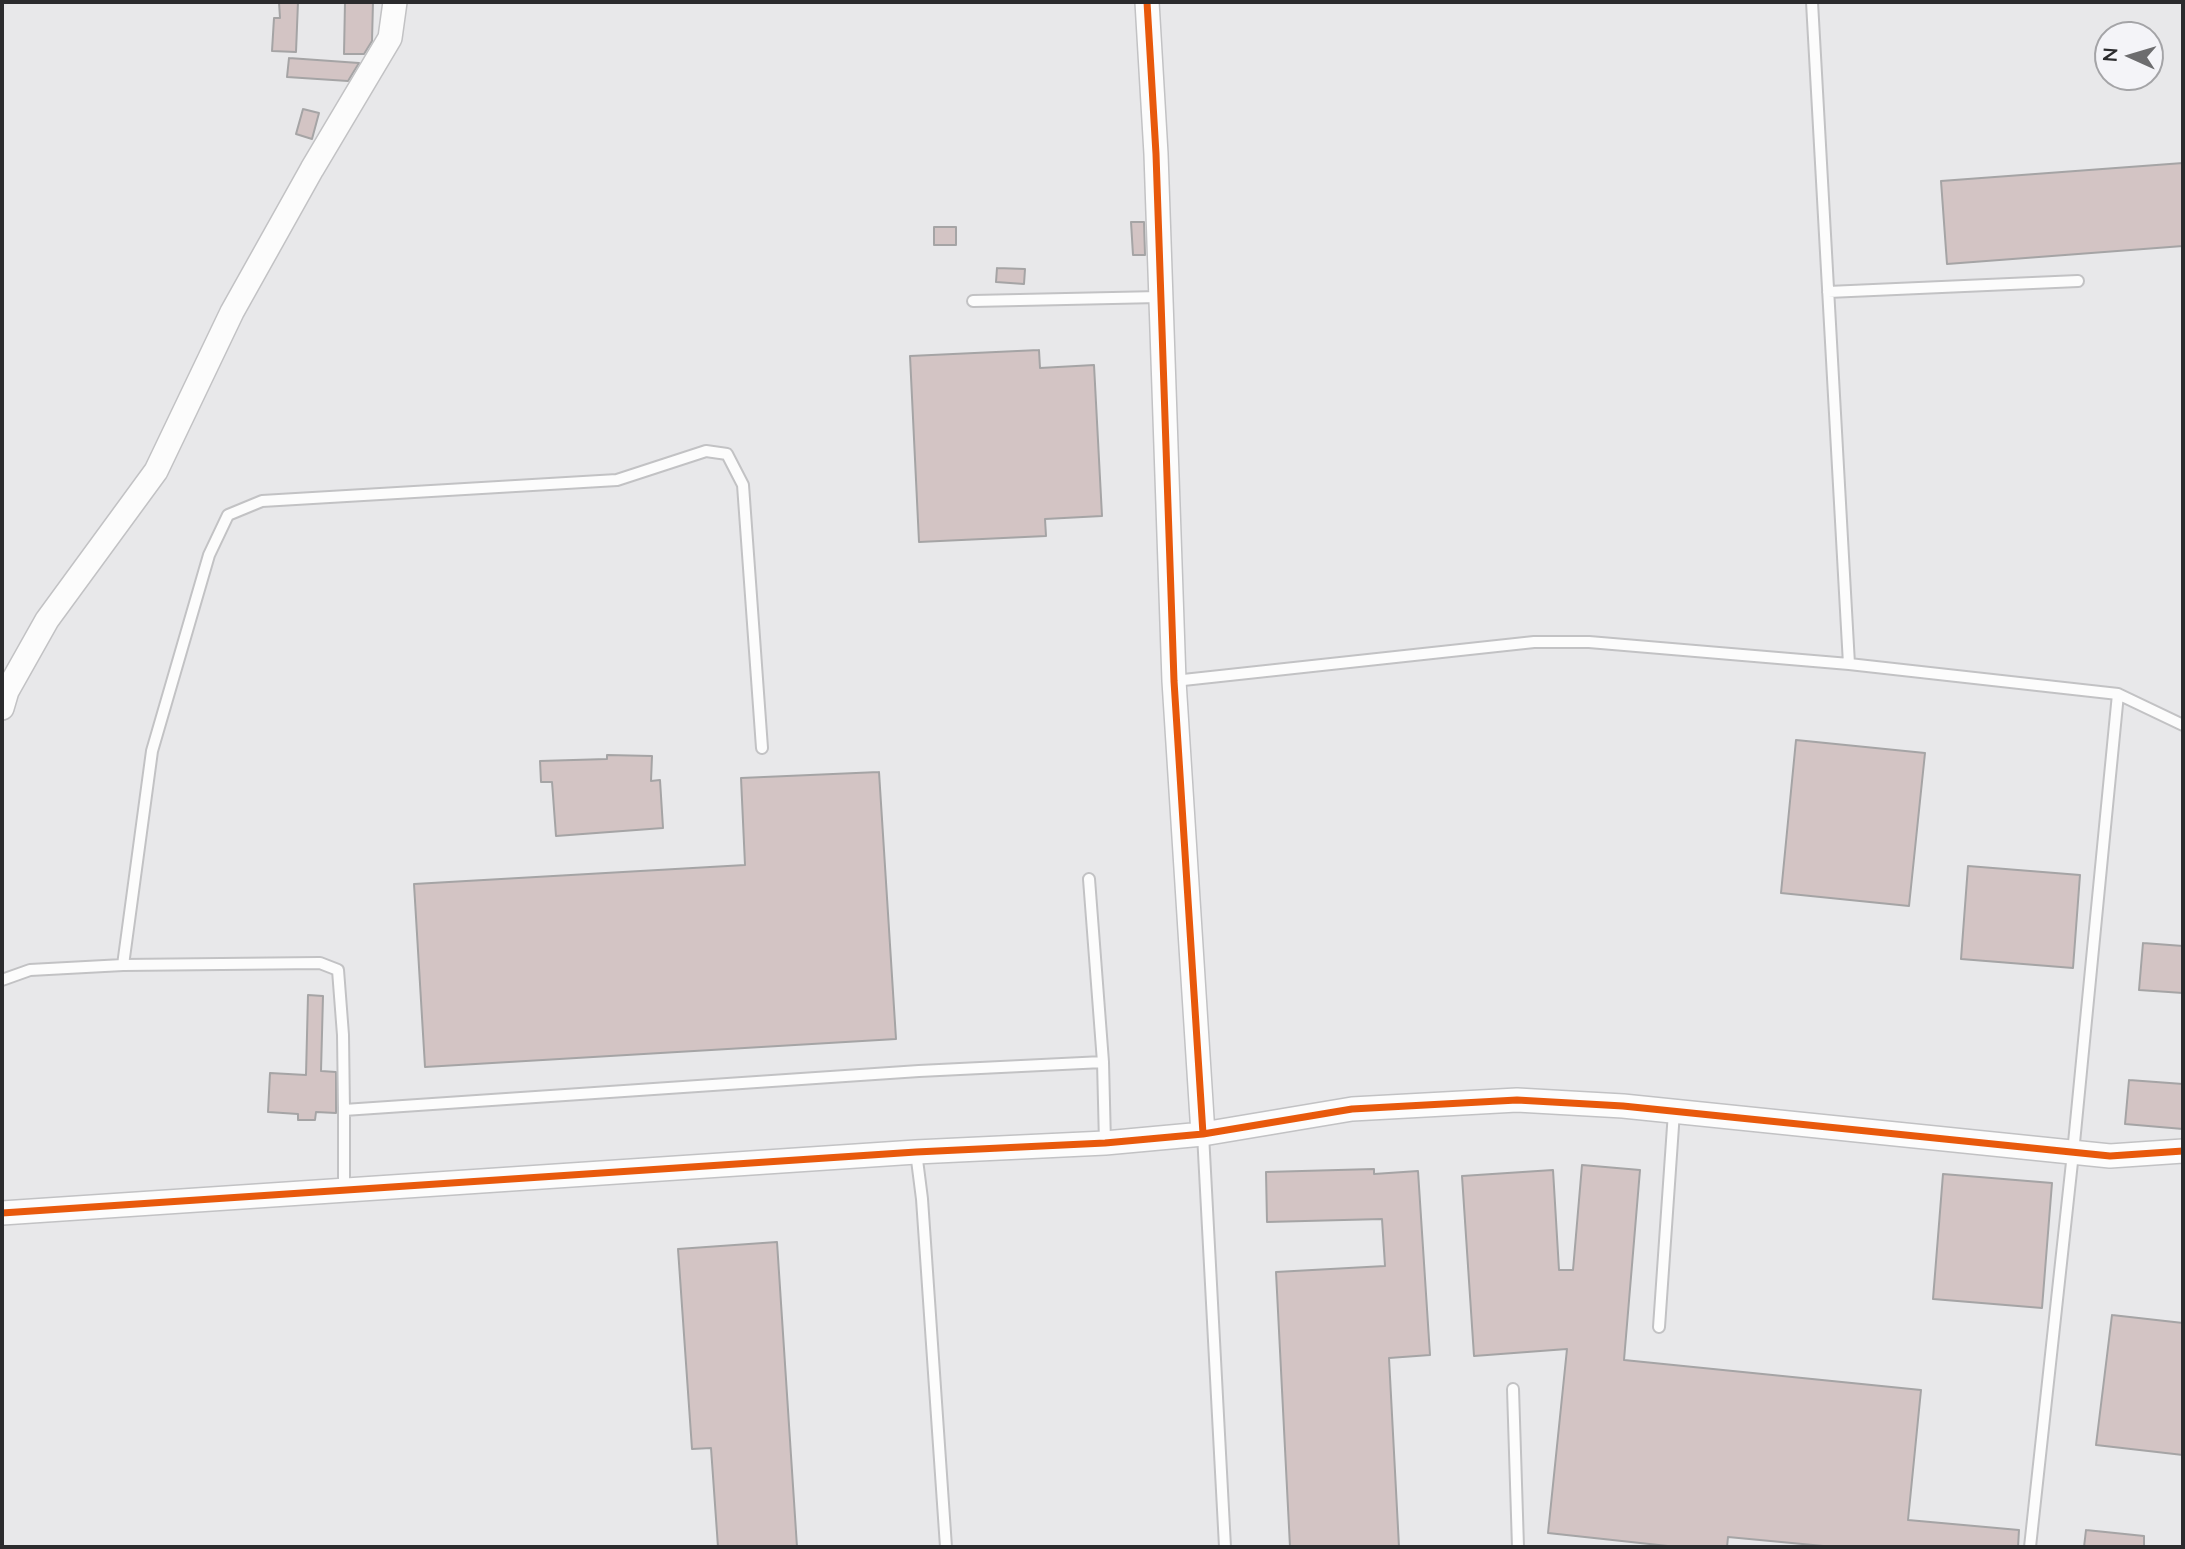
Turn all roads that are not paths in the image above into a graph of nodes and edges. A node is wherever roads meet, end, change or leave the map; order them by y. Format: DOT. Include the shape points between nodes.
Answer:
graph roads {
  1 [pos="394,2"];
  2 [pos="1147,2"];
  3 [pos="1812,2"];
  4 [pos="2078,281"];
  5 [pos="1828,292"];
  6 [pos="1159,297"];
  7 [pos="973,301"];
  8 [pos="1849,664"];
  9 [pos="1174,681"];
  10 [pos="2118,694"];
  11 [pos="2,708"];
  12 [pos="2183,725"];
  13 [pos="762,748"];
  14 [pos="1089,879"];
  15 [pos="123,965"];
  16 [pos="2,980"];
  17 [pos="1103,1062"];
  18 [pos="344,1110"];
  19 [pos="1674,1112"];
  20 [pos="1203,1133"];
  21 [pos="1105,1143"];
  22 [pos="2183,1151"];
  23 [pos="916,1153"];
  24 [pos="2073,1153"];
  25 [pos="344,1192"];
  26 [pos="2,1213"];
  27 [pos="1659,1327"];
  28 [pos="1513,1389"];
  29 [pos="946,1547"];
  30 [pos="1225,1547"];
  31 [pos="1518,1547"];
  32 [pos="2030,1547"];
  1 -- 11 [label="street" via="390,38 232,312 156,471 47,620"];
  2 -- 6 [label="street"];
  3 -- 5 [label="lane"];
  4 -- 5 [label="lane"];
  5 -- 8 [label="lane"];
  6 -- 7 [label="lane"];
  6 -- 9 [label="street"];
  8 -- 9 [label="lane" via="1589,642 1535,642"];
  8 -- 10 [label="lane"];
  9 -- 20 [label="street"];
  10 -- 12 [label="lane"];
  10 -- 24 [label="lane"];
  13 -- 15 [label="lane" via="743,485 727,454 706,451 617,480 262,501 228,515 209,555 152,751"];
  14 -- 17 [label="lane"];
  15 -- 16 [label="lane" via="30,970"];
  15 -- 18 [label="lane" via="320,963 338,970"];
  17 -- 18 [label="lane"];
  17 -- 21 [label="lane"];
  18 -- 25 [label="lane"];
  19 -- 20 [label="street" via="1517,1100 1352,1109"];
  19 -- 24 [label="street"];
  19 -- 27 [label="lane"];
  20 -- 21 [label="street"];
  20 -- 30 [label="lane"];
  21 -- 23 [label="street"];
  22 -- 24 [label="street" via="2110,1156"];
  23 -- 25 [label="street"];
  23 -- 29 [label="lane"];
  24 -- 32 [label="lane"];
  25 -- 26 [label="street"];
  28 -- 31 [label="lane"];
}
